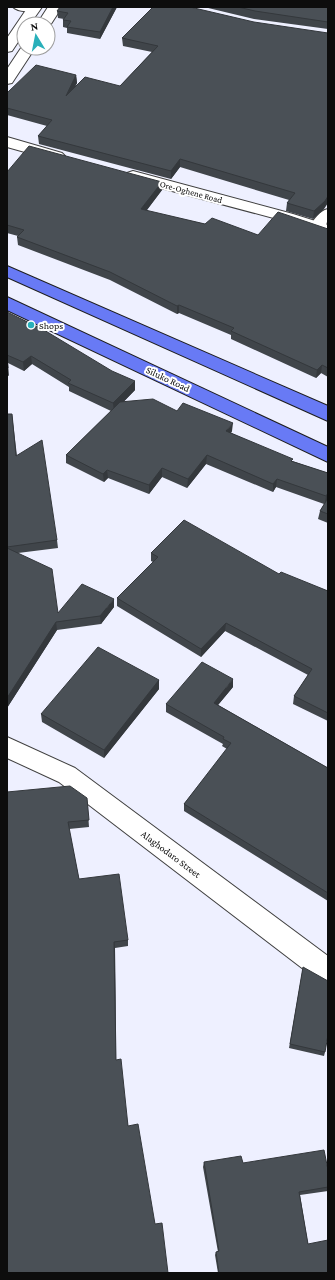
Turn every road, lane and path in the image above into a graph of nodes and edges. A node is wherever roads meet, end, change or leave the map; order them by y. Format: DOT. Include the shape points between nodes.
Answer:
graph roads {
  1 [pos="18,7"];
  2 [pos="55,7"];
  3 [pos="35,8"];
  4 [pos="49,16"];
  5 [pos="7,48"];
  6 [pos="23,56"];
  7 [pos="7,80"];
  8 [pos="7,142"];
  9 [pos="75,160"];
  10 [pos="120,173"];
  11 [pos="328,214"];
  12 [pos="322,229"];
  13 [pos="7,271"];
  14 [pos="7,303"];
  15 [pos="328,414"];
  16 [pos="328,455"];
  17 [pos="7,747"];
  18 [pos="328,972"];
  1 -- 3 [label="lane"];
  2 -- 4 [label="street"];
  3 -- 5 [label="street"];
  6 -- 7 [label="street"];
  8 -- 9 [label="street"];
  10 -- 12 [label="street, Ore-Oghene Road" via="287,217"];
  11 -- 12 [label="street"];
  13 -- 15 [label="main road"];
  14 -- 16 [label="main road, Siluko Road"];
  17 -- 18 [label="street, Alaghodaro Street" via="67,775"];
}
